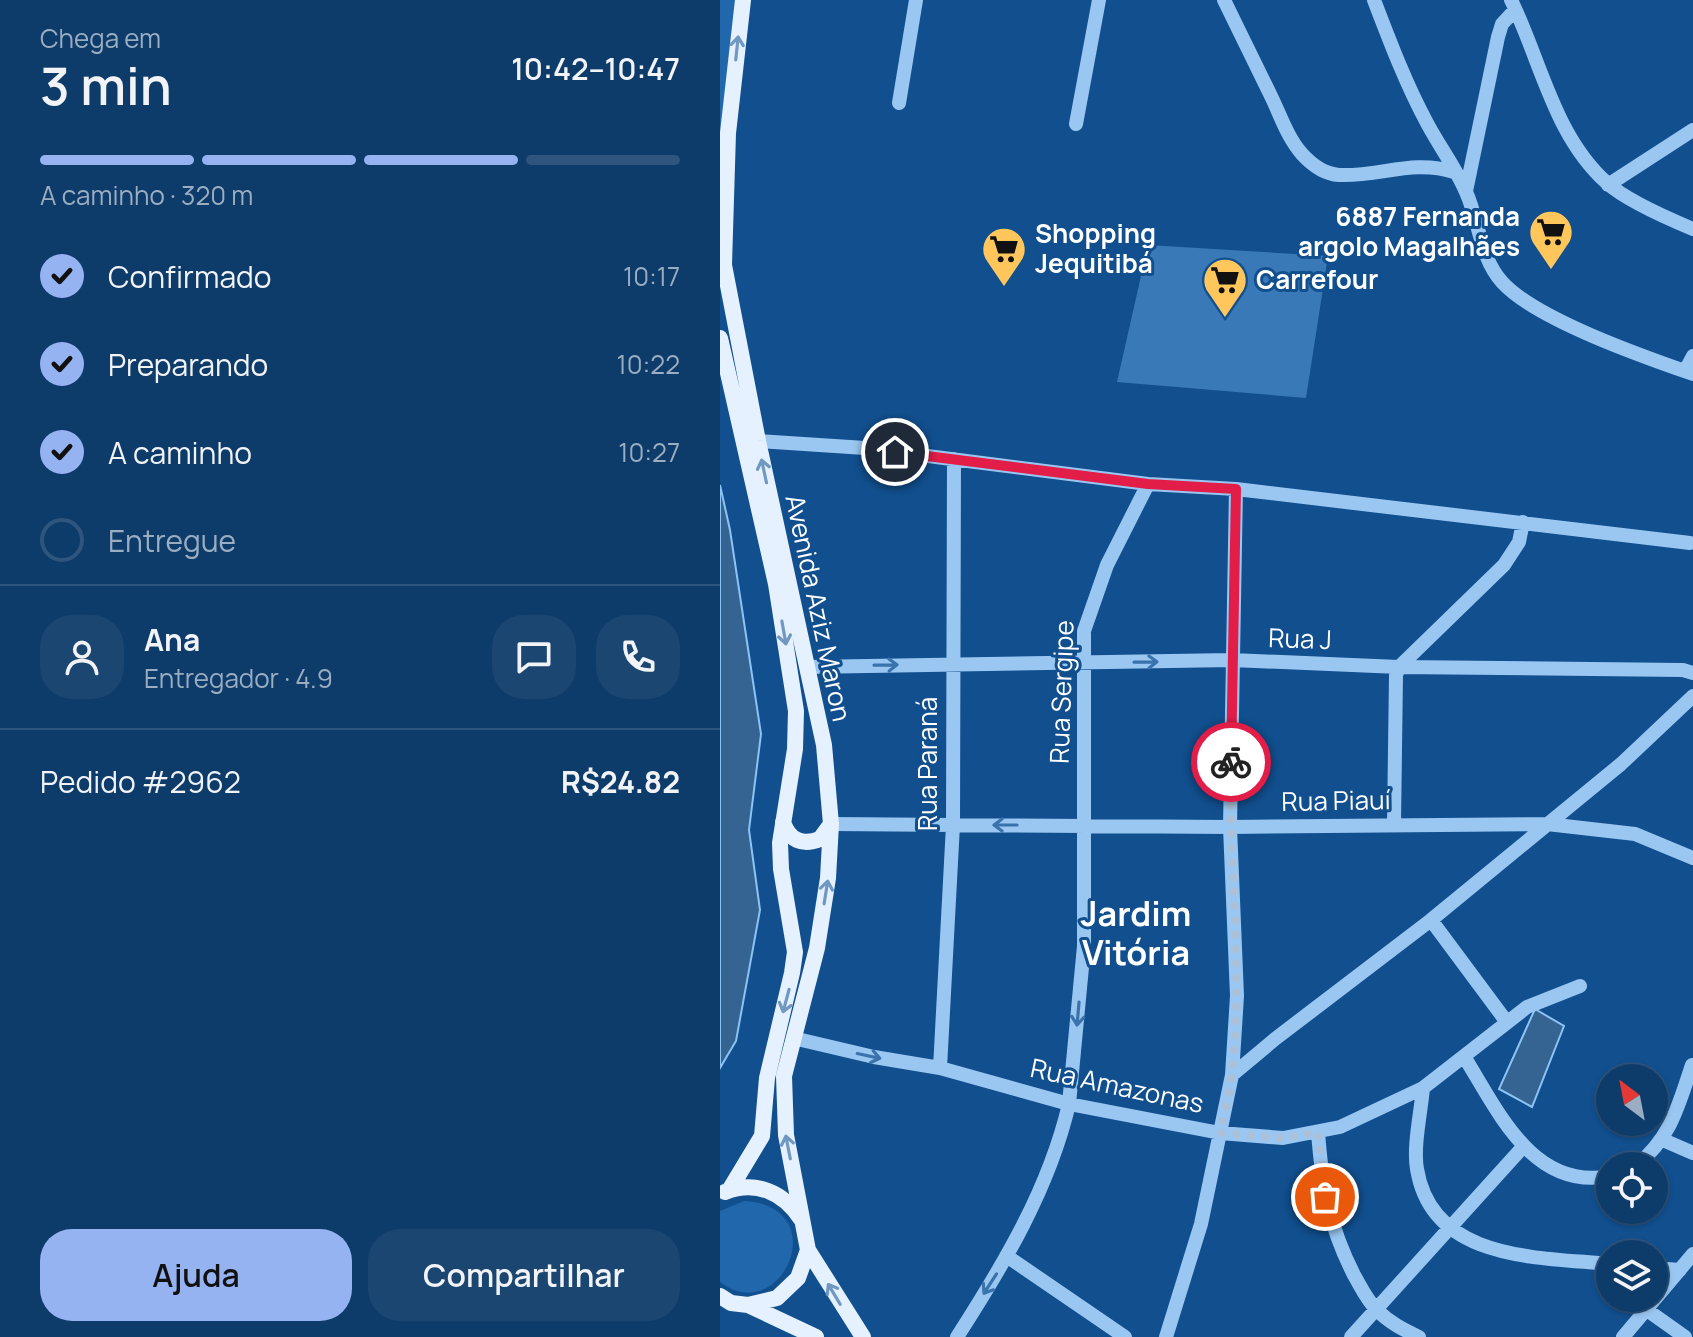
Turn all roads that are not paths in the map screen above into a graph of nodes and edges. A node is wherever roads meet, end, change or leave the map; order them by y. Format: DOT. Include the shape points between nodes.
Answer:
graph roads {
  1 [pos="743,0"];
  2 [pos="916,0"];
  3 [pos="1099,0"];
  4 [pos="1224,0"];
  5 [pos="1374,0"];
  6 [pos="1513,5"];
  7 [pos="899,103"];
  8 [pos="1076,124"];
  9 [pos="1693,130"];
  10 [pos="724,138"];
  11 [pos="1454,172"];
  12 [pos="1608,185"];
  13 [pos="1466,191"];
  14 [pos="1693,229"];
  15 [pos="720,338"];
  16 [pos="1693,356"];
  17 [pos="1689,373"];
  18 [pos="758,441"];
  19 [pos="954,459"];
  20 [pos="1148,484"];
  21 [pos="1236,489"];
  22 [pos="1523,522"];
  23 [pos="1690,543"];
  24 [pos="1232,660"];
  25 [pos="1083,663"];
  26 [pos="953,664"];
  27 [pos="808,667"];
  28 [pos="1399,667"];
  29 [pos="1693,673"];
  30 [pos="1693,696"];
  31 [pos="783,822"];
  32 [pos="831,824"];
  33 [pos="1083,824"];
  34 [pos="1394,824"];
  35 [pos="1547,824"];
  36 [pos="953,825"];
  37 [pos="1230,827"];
  38 [pos="1693,858"];
  39 [pos="1431,920"];
  40 [pos="1580,986"];
  41 [pos="1506,1021"];
  42 [pos="793,1038"];
  43 [pos="1465,1058"];
  44 [pos="1692,1065"];
  45 [pos="940,1068"];
  46 [pos="1232,1075"];
  47 [pos="1423,1088"];
  48 [pos="1069,1104"];
  49 [pos="1318,1132"];
  50 [pos="1220,1133"];
  51 [pos="1663,1140"];
  52 [pos="1523,1147"];
  53 [pos="1651,1152"];
  54 [pos="1693,1153"];
  55 [pos="1596,1176"];
  56 [pos="723,1192"];
  57 [pos="804,1223"];
  58 [pos="1450,1230"];
  59 [pos="808,1250"];
  60 [pos="1693,1254"];
  61 [pos="1008,1257"];
  62 [pos="1596,1262"];
  63 [pos="1668,1269"];
  64 [pos="1680,1270"];
  65 [pos="1668,1285"];
  66 [pos="730,1302"];
  67 [pos="1376,1310"];
  68 [pos="1645,1312"];
  69 [pos="1650,1312"];
  70 [pos="816,1337"];
  71 [pos="863,1337"];
  72 [pos="957,1337"];
  73 [pos="1125,1337"];
  74 [pos="1166,1337"];
  75 [pos="1351,1337"];
  76 [pos="1419,1337"];
  77 [pos="1623,1337"];
  78 [pos="1685,1337"];
  10 -- 1 [label="main road, Avenida Aziz Maron, one-way"];
  2 -- 7 [label="street"];
  3 -- 8 [label="street"];
  4 -- 11 [label="street" via="1281,120 1310,162 1336,175 1409,166"];
  5 -- 11 [label="street" via="1426,122"];
  6 -- 12 [label="street" via="1562,122"];
  6 -- 13 [label="street" via="1498,37"];
  9 -- 12 [label="street"];
  10 -- 18 [label="main road, Avenida Aziz Maron" via="730,143 724,265"];
  11 -- 13 [label="street"];
  12 -- 14 [label="street"];
  13 -- 17 [label="street" via="1502,282 1567,324"];
  15 -- 31 [label="main road, Avenida Aziz Maron, one-way" via="793,682 795,749"];
  16 -- 17 [label="street"];
  18 -- 19 [label="street"];
  27 -- 18 [label="main road, Avenida Aziz Maron, one-way"];
  19 -- 20 [label="street"];
  19 -- 26 [label="street, Rua Paraná"];
  20 -- 21 [label="street"];
  20 -- 25 [label="street, Rua Sergipe" via="1092,603"];
  21 -- 22 [label="street"];
  21 -- 24 [label="street"];
  22 -- 23 [label="street"];
  22 -- 28 [label="street" via="1519,542 1504,565"];
  25 -- 24 [label="street, Rua J, one-way"];
  24 -- 28 [label="street, Rua J"];
  24 -- 37 [label="street"];
  25 -- 26 [label="street, Rua J"];
  25 -- 33 [label="street, Rua Sergipe"];
  27 -- 26 [label="street, Rua J, one-way"];
  26 -- 36 [label="street, Rua Paraná"];
  27 -- 32 [label="main road, Avenida Aziz Maron" via="824,745"];
  28 -- 29 [label="street, Rua J"];
  28 -- 34 [label="street"];
  30 -- 35 [label="street"];
  31 -- 32 [label="main road" via="792,838 801,842 820,839"];
  31 -- 56 [label="main road, Avenida Aziz Maron, one-way" via="781,869 795,952 792,973 770,1064 762,1136"];
  32 -- 36 [label="street, Rua Piauí"];
  42 -- 32 [label="main road, Avenida Aziz Maron, one-way" via="817,948"];
  33 -- 36 [label="street, Rua Piauí, one-way"];
  33 -- 37 [label="street, Rua Piauí"];
  33 -- 48 [label="street, Rua Sergipe, one-way" via="1084,946"];
  34 -- 35 [label="street, Rua Piauí"];
  34 -- 37 [label="street, Rua Piauí"];
  35 -- 38 [label="street, Rua Piauí" via="1635,834"];
  35 -- 39 [label="street"];
  36 -- 45 [label="street, Rua Paraná"];
  37 -- 46 [label="street" via="1237,996"];
  39 -- 41 [label="street"];
  39 -- 46 [label="street"];
  40 -- 41 [label="street, Rua Amazonas"];
  41 -- 43 [label="street, Rua Amazonas"];
  42 -- 45 [label="street, Rua Amazonas, one-way"];
  57 -- 42 [label="main road, Avenida Aziz Maron, one-way" via="786,1135 784,1076"];
  43 -- 47 [label="street, Rua Amazonas"];
  43 -- 52 [label="street"];
  44 -- 51 [label="street"];
  45 -- 48 [label="street, Rua Amazonas"];
  46 -- 50 [label="street"];
  47 -- 49 [label="street, Rua Amazonas"];
  47 -- 58 [label="street" via="1416,1167 1425,1194"];
  48 -- 50 [label="street, Rua Amazonas"];
  48 -- 61 [label="street, Rua Sergipe" via="1045,1180"];
  49 -- 50 [label="street, Rua Amazonas" via="1283,1138"];
  49 -- 67 [label="street" via="1328,1213 1340,1247"];
  50 -- 74 [label="street" via="1201,1224"];
  51 -- 53 [label="street"];
  51 -- 54 [label="street"];
  52 -- 55 [label="street" via="1560,1171"];
  52 -- 58 [label="street"];
  56 -- 57 [label="main road" via="752,1187 774,1192"];
  57 -- 59 [label="main road, Avenida Aziz Maron"];
  58 -- 62 [label="street" via="1505,1252"];
  58 -- 67 [label="street"];
  59 -- 66 [label="main road" via="798,1278 777,1298"];
  71 -- 59 [label="main road, one-way"];
  60 -- 64 [label="street"];
  61 -- 72 [label="street, Rua Sergipe, one-way"];
  61 -- 73 [label="street"];
  63 -- 64 [label="street"];
  64 -- 65 [label="street"];
  66 -- 70 [label="main road"];
  67 -- 75 [label="street"];
  67 -- 76 [label="street"];
  68 -- 77 [label="street"];
  69 -- 78 [label="street"];
}
